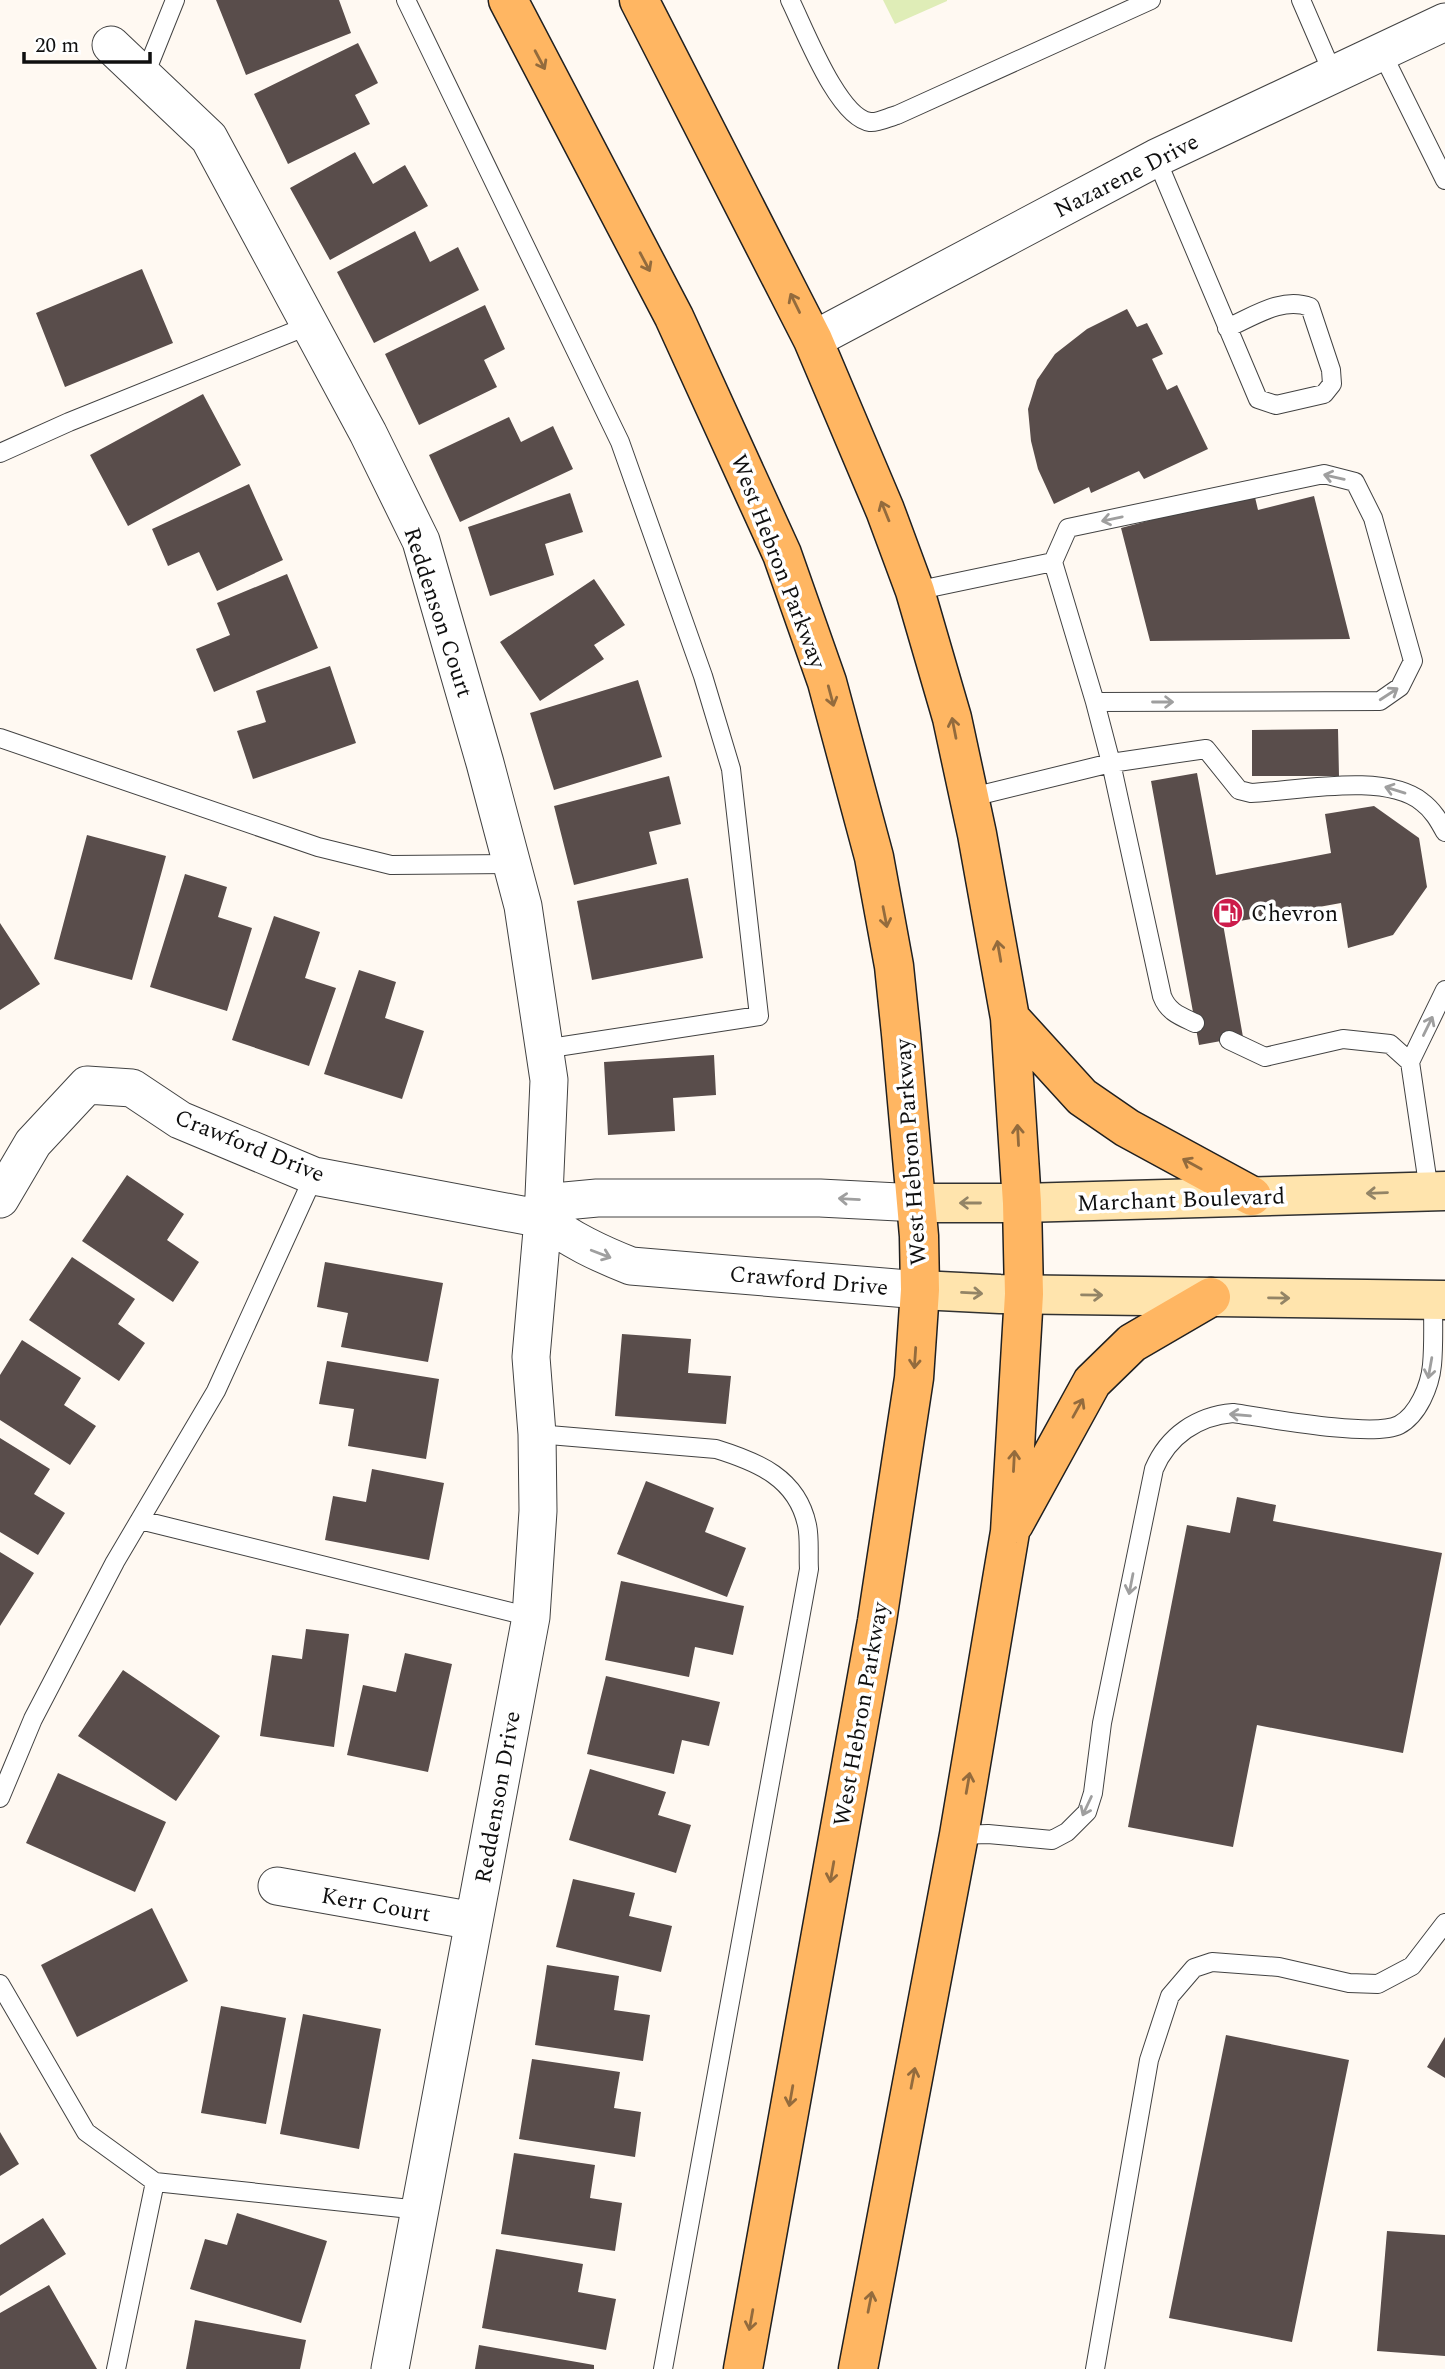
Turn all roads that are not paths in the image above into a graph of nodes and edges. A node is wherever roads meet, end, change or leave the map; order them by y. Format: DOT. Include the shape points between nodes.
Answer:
graph roads {
  1 [pos="175,0"];
  2 [pos="406,0"];
  3 [pos="508,0"];
  4 [pos="639,0"];
  5 [pos="790,0"];
  6 [pos="1151,0"];
  7 [pos="1300,0"];
  8 [pos="1445,22"];
  9 [pos="111,45"];
  10 [pos="1381,51"];
  11 [pos="1333,74"];
  12 [pos="144,77"];
  13 [pos="1156,158"];
  14 [pos="1445,180"];
  15 [pos="310,325"];
  16 [pos="1227,328"];
  17 [pos="813,340"];
  18 [pos="0,453"];
  19 [pos="1053,562"];
  20 [pos="915,591"];
  21 [pos="1095,702"];
  22 [pos="0,738"];
  23 [pos="1111,763"];
  24 [pos="968,798"];
  25 [pos="1445,832"];
  26 [pos="512,864"];
  27 [pos="1445,990"];
  28 [pos="1010,1018"];
  29 [pos="1195,1023"];
  30 [pos="1229,1040"];
  31 [pos="544,1049"];
  32 [pos="1410,1062"];
  33 [pos="314,1176"];
  34 [pos="1437,1191"];
  35 [pos="1252,1196"];
  36 [pos="0,1199"];
  37 [pos="918,1203"];
  38 [pos="1022,1203"];
  39 [pos="543,1219"];
  40 [pos="920,1290"];
  41 [pos="1024,1294"];
  42 [pos="1211,1297"];
  43 [pos="1439,1300"];
  44 [pos="537,1434"];
  45 [pos="140,1520"];
  46 [pos="1010,1532"];
  47 [pos="530,1617"];
  48 [pos="0,1798"];
  49 [pos="959,1835"];
  50 [pos="277,1886"];
  51 [pos="474,1921"];
  52 [pos="1445,1923"];
  53 [pos="0,1984"];
  54 [pos="155,2182"];
  55 [pos="420,2210"];
  56 [pos="116,2369"];
  57 [pos="390,2369"];
  58 [pos="663,2369"];
  59 [pos="743,2369"];
  60 [pos="858,2369"];
  61 [pos="1095,2369"];
  1 -- 12 [label="lane"];
  2 -- 31 [label="lane" via="620,442 731,769 760,1016"];
  3 -- 37 [label="main road, West Hebron Parkway, one-way" via="674,317 729,434 782,554 827,682 874,857 894,966"];
  17 -- 4 [label="main road, one-way"];
  5 -- 6 [label="lane" via="836,94 853,115 871,123"];
  7 -- 11 [label="lane"];
  8 -- 10 [label="street, Nazarene Drive"];
  9 -- 12 [label="street, Reddenson Court"];
  10 -- 11 [label="street, Nazarene Drive"];
  10 -- 14 [label="lane"];
  11 -- 13 [label="street, Nazarene Drive"];
  12 -- 15 [label="street, Reddenson Court" via="209,138"];
  13 -- 16 [label="lane"];
  13 -- 17 [label="street, Nazarene Drive"];
  15 -- 18 [label="lane"];
  15 -- 26 [label="street, Reddenson Court" via="421,541"];
  16 -- 16 [label="lane" via="1258,399 1276,405 1324,394 1332,384 1310,307 1297,302 1281,304"];
  20 -- 17 [label="main road, one-way"];
  19 -- 20 [label="lane"];
  19 -- 21 [label="lane"];
  21 -- 19 [label="lane, one-way" via="1380,701 1400,687 1413,661 1373,518 1355,482 1324,474 1069,528"];
  24 -- 20 [label="main road, one-way" via="952,718"];
  21 -- 23 [label="lane"];
  22 -- 26 [label="lane" via="318,847 366,859 391,865"];
  23 -- 24 [label="lane"];
  25 -- 23 [label="lane, one-way" via="1421,800 1395,789 1369,785 1239,790 1206,749"];
  23 -- 29 [label="lane" via="1162,996 1174,1013"];
  28 -- 24 [label="main road, one-way"];
  26 -- 31 [label="street, Reddenson Court" via="523,906"];
  32 -- 27 [label="lane, one-way"];
  35 -- 28 [label="main road, one-way" via="1127,1128 1082,1097"];
  38 -- 28 [label="main road, one-way"];
  30 -- 32 [label="lane" via="1265,1056 1343,1039 1390,1044"];
  31 -- 39 [label="street, Reddenson Court" via="549,1080"];
  32 -- 34 [label="lane"];
  33 -- 36 [label="street, Crawford Drive" via="180,1120 132,1088 87,1085 33,1143"];
  33 -- 39 [label="street, Crawford Drive"];
  33 -- 45 [label="lane" via="216,1391"];
  34 -- 35 [label="street, Marchant Boulevard, one-way"];
  35 -- 38 [label="street, Marchant Boulevard"];
  38 -- 37 [label="street, Marchant Boulevard, one-way"];
  37 -- 39 [label="street, one-way" via="597,1198 565,1201"];
  37 -- 40 [label="main road, West Hebron Parkway"];
  38 -- 41 [label="main road"];
  39 -- 40 [label="street, Crawford Drive, one-way" via="590,1250 631,1266"];
  39 -- 44 [label="street, Reddenson Drive" via="531,1357"];
  40 -- 41 [label="street, one-way"];
  40 -- 59 [label="main road, West Hebron Parkway, one-way" via="914,1378 877,1621"];
  41 -- 42 [label="street, one-way"];
  46 -- 41 [label="main road, one-way"];
  42 -- 43 [label="street, one-way"];
  46 -- 42 [label="main road, one-way" via="1092,1382 1132,1343"];
  43 -- 49 [label="lane, one-way" via="1432,1367 1423,1396 1411,1416 1397,1426 1354,1429 1218,1414 1192,1424 1161,1451 1087,1812 1068,1832 1052,1840"];
  44 -- 47 [label="street, Reddenson Drive" via="538,1511"];
  44 -- 58 [label="lane" via="716,1448 772,1472 792,1490 807,1525 809,1569"];
  45 -- 47 [label="lane"];
  45 -- 48 [label="lane" via="33,1719"];
  49 -- 46 [label="main road, one-way"];
  47 -- 51 [label="street, Reddenson Drive"];
  60 -- 49 [label="main road, one-way"];
  50 -- 51 [label="street, Kerr Court"];
  51 -- 55 [label="street, Reddenson Drive"];
  52 -- 61 [label="lane" via="1412,1966 1378,1984 1349,1983 1279,1967 1212,1962 1194,1968 1170,1996 1149,2060"];
  53 -- 54 [label="lane" via="86,2132"];
  54 -- 55 [label="lane"];
  54 -- 56 [label="lane"];
  55 -- 57 [label="street, Reddenson Drive"];
}
